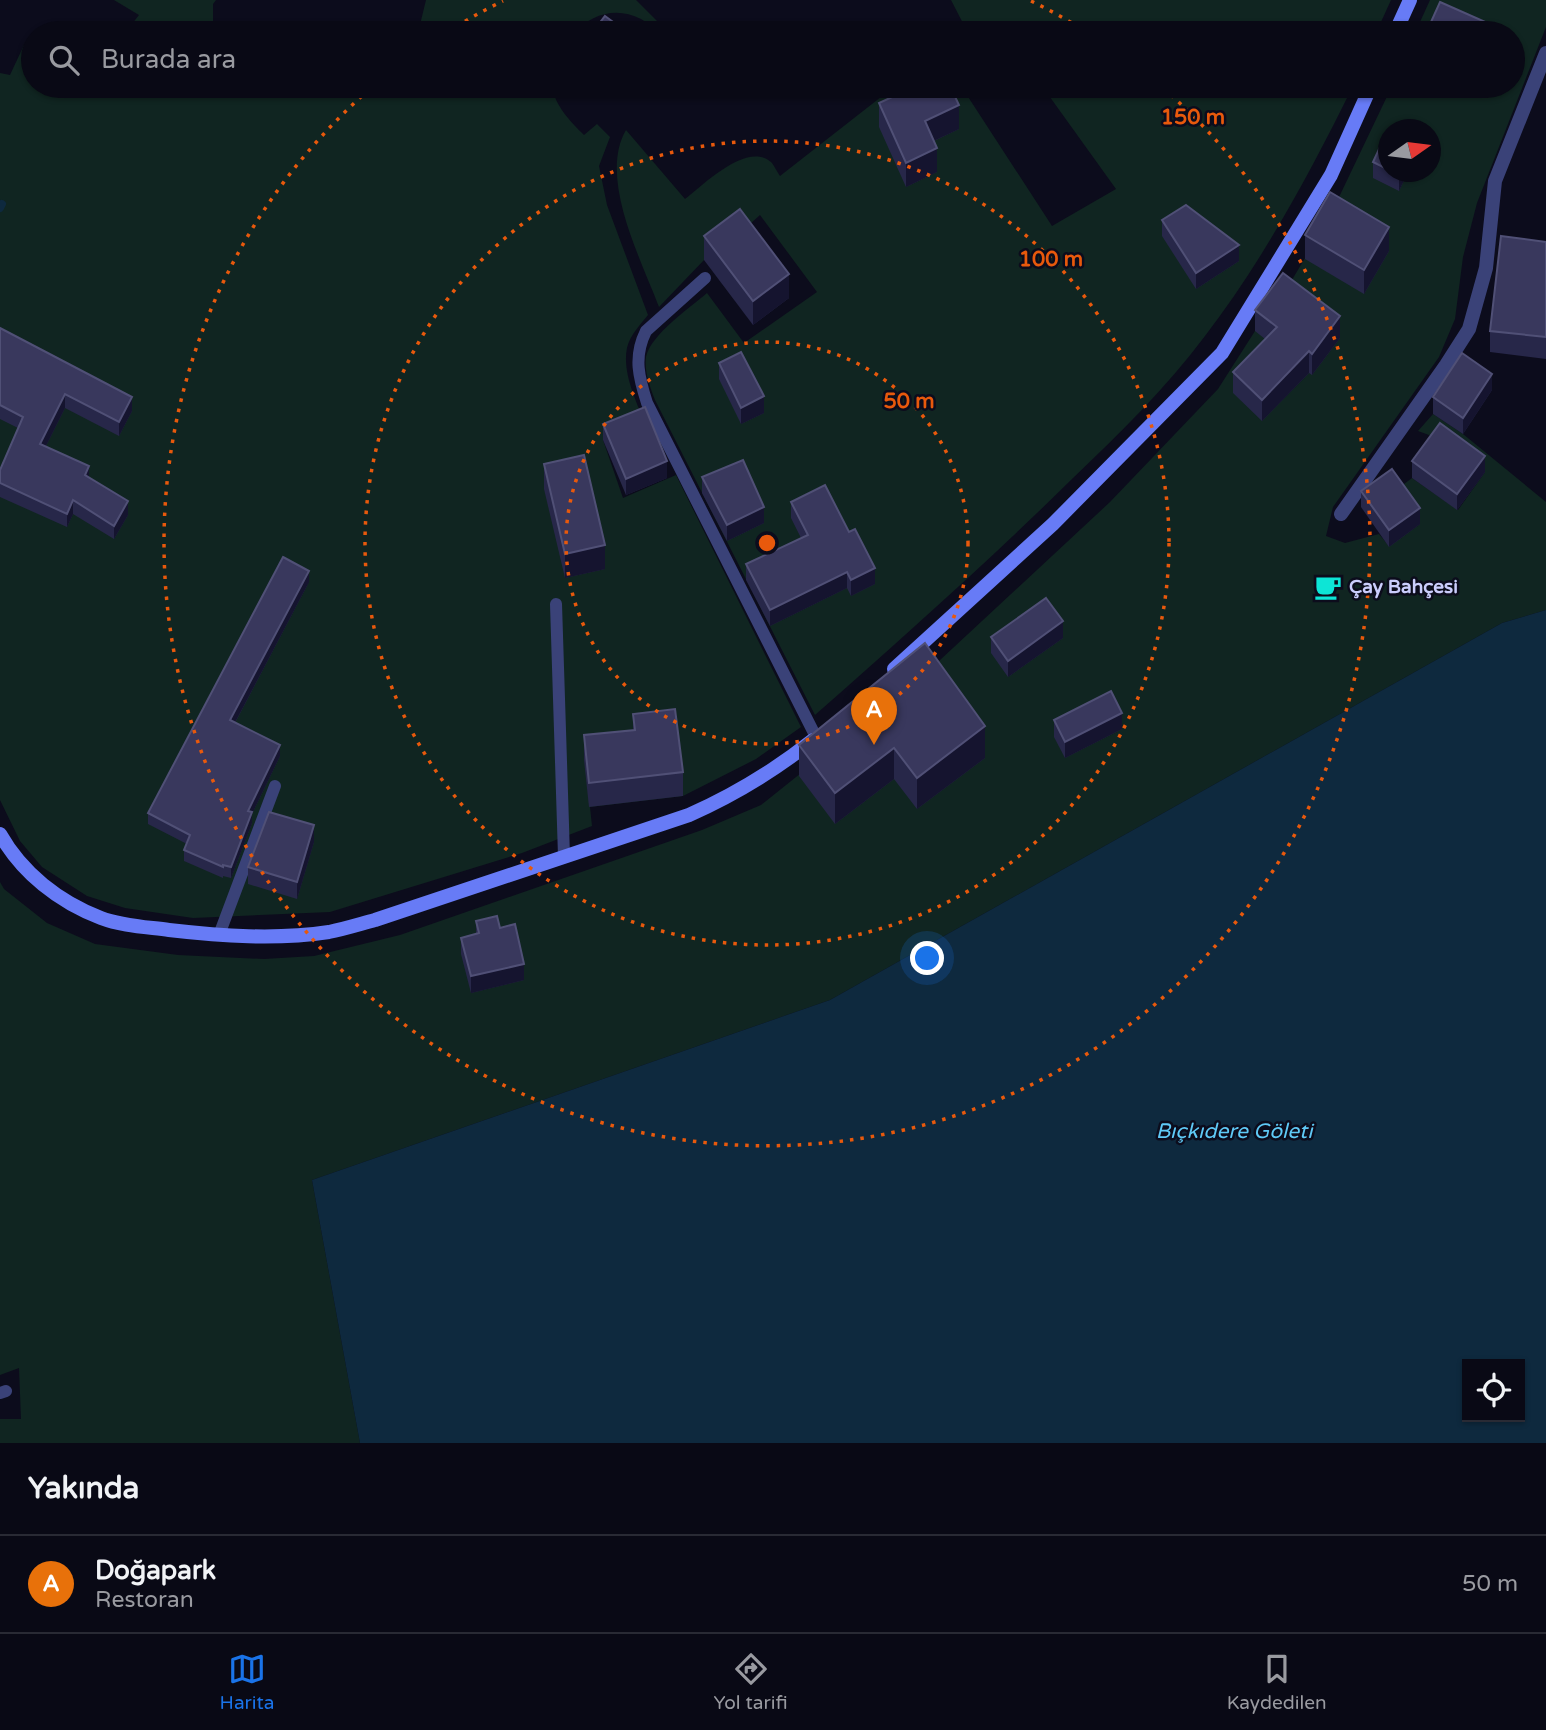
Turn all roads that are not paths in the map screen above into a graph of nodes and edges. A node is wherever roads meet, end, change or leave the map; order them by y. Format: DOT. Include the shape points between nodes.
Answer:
graph roads {
  1 [pos="1410,0"];
  2 [pos="1400,21"];
  3 [pos="1546,53"];
  4 [pos="1366,98"];
  5 [pos="705,278"];
  6 [pos="1341,514"];
  7 [pos="556,604"];
  8 [pos="885,677"];
  9 [pos="821,733"];
  10 [pos="275,786"];
  11 [pos="0,834"];
  12 [pos="564,856"];
  13 [pos="219,935"];
  1 -- 2 [label="street"];
  3 -- 6 [label="street" via="1495,181 1486,268 1469,328"];
  4 -- 8 [label="street" via="1331,175 1222,353 1053,524"];
  5 -- 9 [label="lane" via="646,331 638,356 641,384"];
  7 -- 12 [label="lane"];
  9 -- 12 [label="street" via="780,767 718,802"];
  10 -- 13 [label="lane"];
  11 -- 13 [label="street" via="32,876 102,919"];
  12 -- 13 [label="street" via="330,932"];
}
